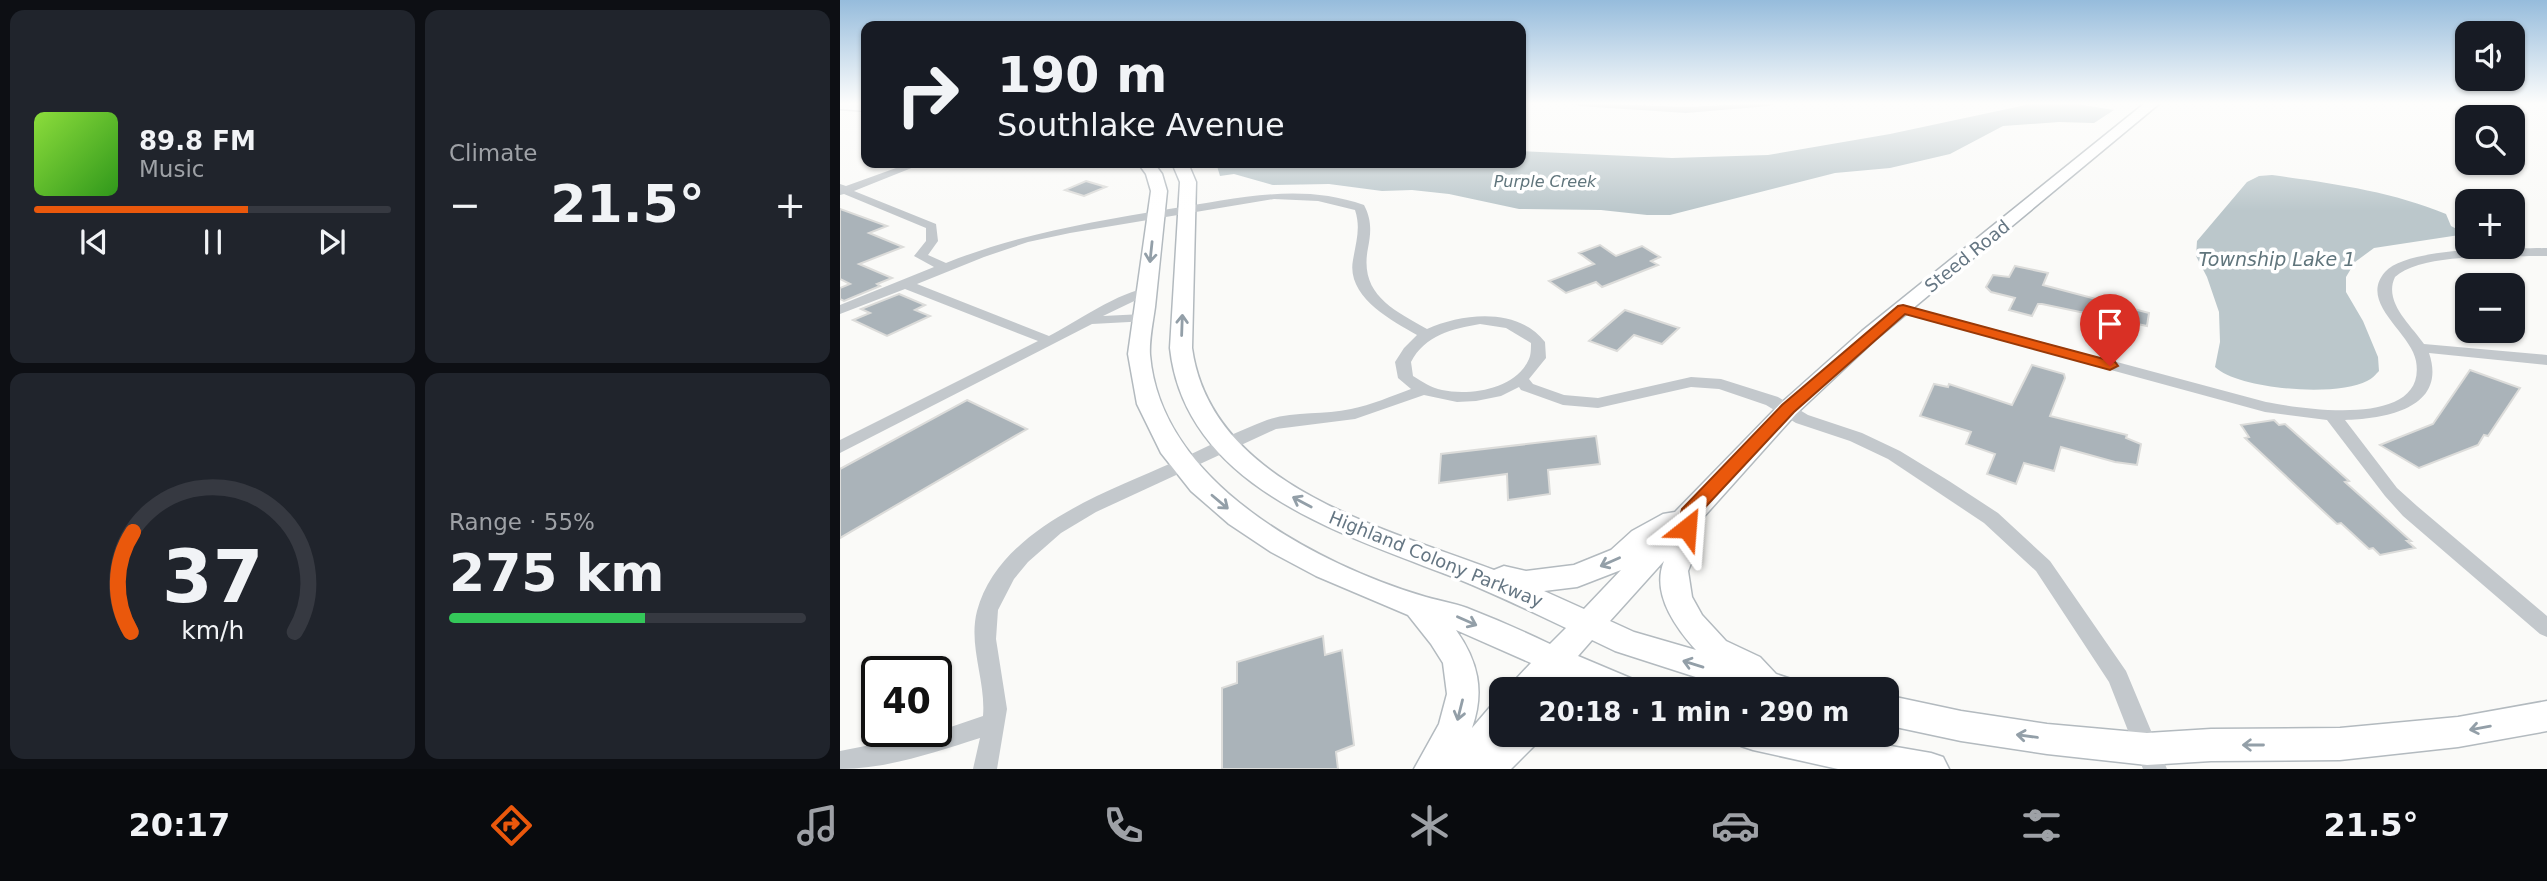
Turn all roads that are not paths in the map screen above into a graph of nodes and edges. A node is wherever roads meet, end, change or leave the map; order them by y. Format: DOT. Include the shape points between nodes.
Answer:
graph roads {
  1 [pos="2109,139"];
  2 [pos="905,168"];
  3 [pos="1150,168"];
  4 [pos="1182,168"];
  5 [pos="842,190"];
  6 [pos="1189,209"];
  7 [pos="1155,216"];
  8 [pos="2547,252"];
  9 [pos="944,267"];
  10 [pos="904,283"];
  11 [pos="1144,305"];
  12 [pos="1903,309"];
  13 [pos="840,310"];
  14 [pos="1080,326"];
  15 [pos="1427,335"];
  16 [pos="1050,341"];
  17 [pos="2419,348"];
  18 [pos="2547,360"];
  19 [pos="1521,379"];
  20 [pos="1423,390"];
  21 [pos="1788,409"];
  22 [pos="2333,416"];
  23 [pos="1225,445"];
  24 [pos="840,447"];
  25 [pos="1183,464"];
  26 [pos="1688,513"];
  27 [pos="1460,567"];
  28 [pos="1419,607"];
  29 [pos="1589,623"];
  30 [pos="2547,628"];
  31 [pos="1553,661"];
  32 [pos="1539,677"];
  33 [pos="1592,677"];
  34 [pos="1738,677"];
  35 [pos="1762,677"];
  36 [pos="1899,713"];
  37 [pos="2547,716"];
  38 [pos="994,723"];
  39 [pos="1489,733"];
  40 [pos="1510,747"];
  41 [pos="1810,747"];
  42 [pos="2151,759"];
  43 [pos="840,762"];
  44 [pos="985,769"];
  45 [pos="1432,769"];
  46 [pos="1457,769"];
  47 [pos="1487,769"];
  48 [pos="1931,769"];
  1 -- 12 [label="street, Steed Road"];
  2 -- 5 [label="street"];
  3 -- 7 [label="street" via="1158,191"];
  4 -- 6 [label="street, Highland Colony Parkway"];
  5 -- 9 [label="street" via="927,224 932,228 932,241 920,256"];
  6 -- 7 [label="street"];
  6 -- 15 [label="street" via="1308,195 1360,208 1366,222 1358,272 1362,281 1374,299"];
  23 -- 6 [label="street, Highland Colony Parkway, one-way" via="1204,418 1184,372 1183,270"];
  7 -- 9 [label="street" via="1048,233"];
  7 -- 11 [label="street, one-way"];
  8 -- 17 [label="street" via="2423,260 2396,269 2385,293 2397,320"];
  9 -- 10 [label="street"];
  10 -- 13 [label="street"];
  10 -- 16 [label="street"];
  11 -- 14 [label="street"];
  11 -- 14 [label="street" via="1127,302 1103,310"];
  11 -- 25 [label="street" via="1141,379 1159,430"];
  12 -- 21 [label="street, Steed Road"];
  12 -- 22 [label="street" via="2265,407"];
  14 -- 16 [label="street"];
  15 -- 19 [label="street" via="1452,324 1480,320 1526,330 1538,342 1538,358"];
  15 -- 20 [label="street" via="1407,353 1403,369 1406,378"];
  16 -- 24 [label="street"];
  17 -- 18 [label="street"];
  17 -- 22 [label="street" via="2425,371 2416,396 2377,413"];
  19 -- 20 [label="street" via="1463,398"];
  19 -- 21 [label="street" via="1527,387 1546,395 1598,403 1679,384 1721,384"];
  20 -- 23 [label="street" via="1355,414 1273,424"];
  21 -- 26 [label="street, Steed Road"];
  21 -- 42 [label="street" via="1801,419 1894,455 1943,485 1991,518 2043,566 2118,678"];
  22 -- 30 [label="street" via="2410,511"];
  23 -- 25 [label="street"];
  27 -- 23 [label="street, Highland Colony Parkway, one-way" via="1341,523 1270,484"];
  25 -- 28 [label="street, one-way" via="1225,506 1270,539"];
  25 -- 38 [label="street" via="1072,517 1015,565 994,596 985,628"];
  26 -- 27 [label="street, one-way" via="1642,538 1621,558 1577,576 1526,582"];
  26 -- 29 [label="street, Steed Road"];
  26 -- 35 [label="street" via="1685,543 1674,571 1677,598 1691,624 1715,650"];
  27 -- 29 [label="street, Highland Colony Parkway"];
  28 -- 31 [label="street, one-way" via="1456,617"];
  28 -- 45 [label="street, one-way" via="1460,662 1464,693 1455,728"];
  29 -- 31 [label="street, Steed Road"];
  34 -- 29 [label="street, Highland Colony Parkway, one-way" via="1626,642"];
  31 -- 32 [label="street, Steed Road"];
  31 -- 33 [label="street"];
  42 -- 36 [label="street, one-way"];
  37 -- 42 [label="street, one-way" via="2458,732 2340,744 2211,745"];
  38 -- 43 [label="street" via="934,742"];
  38 -- 44 [label="street"];
  39 -- 46 [label="street"];
  40 -- 47 [label="street"];
  41 -- 48 [label="street"];
}
